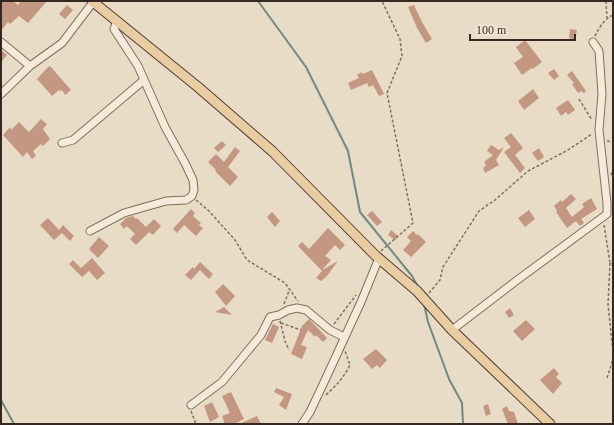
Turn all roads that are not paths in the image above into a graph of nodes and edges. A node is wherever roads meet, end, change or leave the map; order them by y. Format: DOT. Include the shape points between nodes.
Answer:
graph roads {
  1 [pos="93,1"];
  2 [pos="117,21"];
  3 [pos="1,42"];
  4 [pos="593,42"];
  5 [pos="30,66"];
  6 [pos="144,80"];
  7 [pos="1,94"];
  8 [pos="62,143"];
  9 [pos="90,231"];
  10 [pos="378,257"];
  11 [pos="452,330"];
  12 [pos="344,337"];
  13 [pos="191,405"];
  14 [pos="302,424"];
  15 [pos="550,424"];
  1 -- 2 [label="main road"];
  1 -- 5 [label="street" via="62,43"];
  2 -- 6 [label="street" via="114,29"];
  2 -- 10 [label="main road" via="245,126"];
  3 -- 5 [label="street"];
  4 -- 11 [label="street" via="599,51 602,94 599,130 607,214"];
  5 -- 7 [label="street"];
  6 -- 8 [label="street" via="73,140"];
  6 -- 9 [label="street" via="193,180 192,196 186,200 166,201 124,213"];
  10 -- 11 [label="main road" via="424,298"];
  10 -- 12 [label="street"];
  11 -- 15 [label="main road"];
  12 -- 13 [label="street" via="330,330 306,310 297,308 270,317 261,334 222,382"];
  12 -- 14 [label="street"];
}
